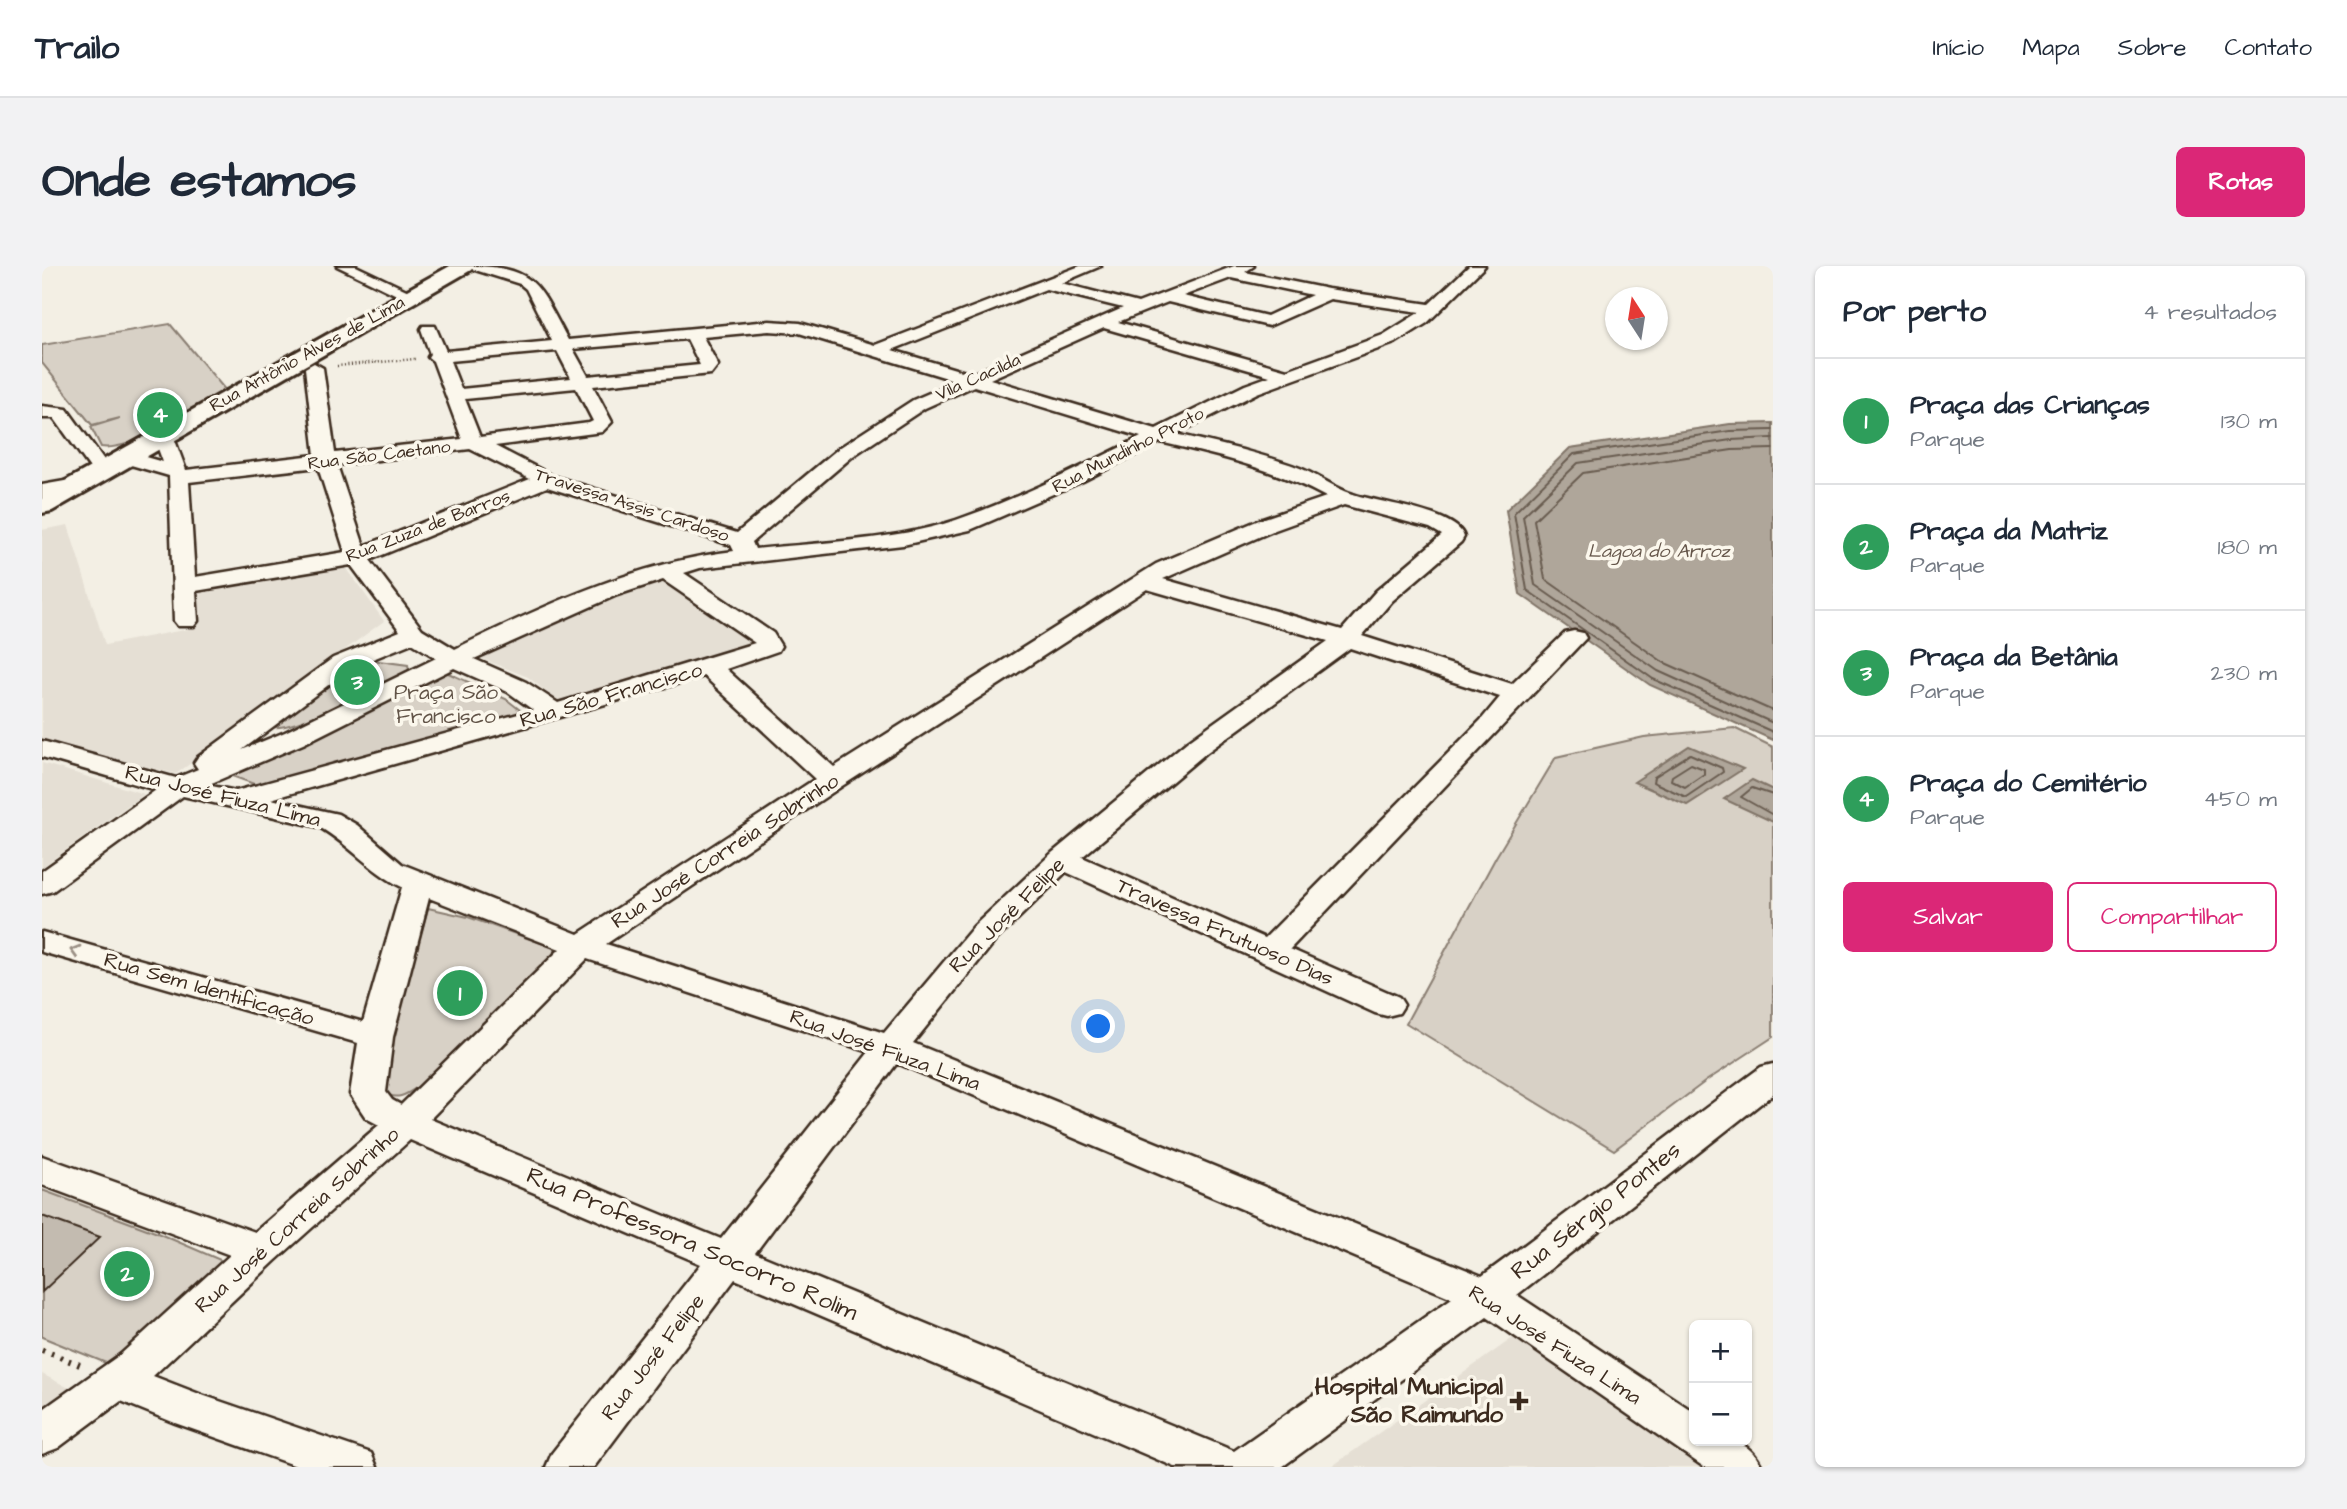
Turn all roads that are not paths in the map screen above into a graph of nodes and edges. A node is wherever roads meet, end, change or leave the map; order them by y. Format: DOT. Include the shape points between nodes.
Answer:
graph roads {
  1 [pos="344,266"];
  2 [pos="464,266"];
  3 [pos="477,266"];
  4 [pos="1094,266"];
  5 [pos="1478,266"];
  6 [pos="1239,269"];
  7 [pos="1045,284"];
  8 [pos="1328,294"];
  9 [pos="411,296"];
  10 [pos="1167,297"];
  11 [pos="1140,308"];
  12 [pos="1430,309"];
  13 [pos="1103,323"];
  14 [pos="429,329"];
  15 [pos="693,333"];
  16 [pos="564,345"];
  17 [pos="875,351"];
  18 [pos="437,357"];
  19 [pos="314,368"];
  20 [pos="1285,375"];
  21 [pos="970,379"];
  22 [pos="584,383"];
  23 [pos="455,395"];
  24 [pos="42,412"];
  25 [pos="163,435"];
  26 [pos="1164,437"];
  27 [pos="473,443"];
  28 [pos="124,457"];
  29 [pos="326,462"];
  30 [pos="102,471"];
  31 [pos="178,475"];
  32 [pos="546,480"];
  33 [pos="76,485"];
  34 [pos="42,491"];
  35 [pos="1343,498"];
  36 [pos="42,505"];
  37 [pos="743,548"];
  38 [pos="357,558"];
  39 [pos="664,571"];
  40 [pos="1145,581"];
  41 [pos="184,586"];
  42 [pos="186,621"];
  43 [pos="414,634"];
  44 [pos="1574,638"];
  45 [pos="1347,639"];
  46 [pos="454,659"];
  47 [pos="709,667"];
  48 [pos="1516,694"];
  49 [pos="554,712"];
  50 [pos="42,749"];
  51 [pos="832,780"];
  52 [pos="178,786"];
  53 [pos="239,799"];
  54 [pos="1062,859"];
  55 [pos="418,883"];
  56 [pos="42,885"];
  57 [pos="42,942"];
  58 [pos="581,946"];
  59 [pos="1269,952"];
  60 [pos="1387,1005"];
  61 [pos="376,1037"];
  62 [pos="891,1047"];
  63 [pos="1773,1076"];
  64 [pos="405,1124"];
  65 [pos="42,1170"];
  66 [pos="261,1250"];
  67 [pos="730,1260"];
  68 [pos="1486,1295"];
  69 [pos="117,1380"];
  70 [pos="1689,1433"];
  71 [pos="42,1435"];
  72 [pos="1708,1446"];
  73 [pos="355,1467"];
  74 [pos="568,1467"];
  75 [pos="1223,1467"];
  76 [pos="1247,1467"];
  77 [pos="1740,1467"];
  1 -- 9 [label="street"];
  2 -- 9 [label="main road, Rua Antônio Alves de Lima"];
  3 -- 16 [label="street" via="525,281"];
  4 -- 7 [label="street"];
  5 -- 12 [label="street, Rua Mundinho Proto"];
  6 -- 8 [label="street"];
  6 -- 10 [label="street, Vila Cacilda"];
  7 -- 11 [label="street"];
  7 -- 17 [label="street"];
  8 -- 10 [label="street" via="1269,321"];
  8 -- 12 [label="street"];
  9 -- 25 [label="main road, Rua Antônio Alves de Lima"];
  10 -- 11 [label="street, Vila Cacilda"];
  11 -- 13 [label="street, Vila Cacilda"];
  12 -- 20 [label="street, Rua Mundinho Proto" via="1390,339"];
  13 -- 20 [label="street"];
  13 -- 21 [label="street, Vila Cacilda"];
  14 -- 18 [label="street"];
  15 -- 16 [label="street"];
  15 -- 17 [label="street" via="789,326"];
  15 -- 22 [label="street" via="708,369"];
  16 -- 18 [label="street"];
  16 -- 22 [label="street"];
  17 -- 21 [label="street"];
  18 -- 23 [label="street"];
  19 -- 29 [label="street"];
  20 -- 26 [label="street, Rua Mundinho Proto" via="1203,411"];
  21 -- 26 [label="street"];
  21 -- 37 [label="street, Vila Cacilda" via="919,404 846,452"];
  22 -- 23 [label="street"];
  22 -- 27 [label="street, Rua São Caetano" via="603,422 595,428"];
  23 -- 27 [label="street"];
  24 -- 30 [label="street" via="60,413"];
  25 -- 28 [label="main road, Rua Antônio Alves de Lima"];
  25 -- 31 [label="street"];
  26 -- 35 [label="street" via="1243,454 1297,473"];
  26 -- 37 [label="street, Rua Mundinho Proto" via="962,525 827,549"];
  27 -- 29 [label="street, Rua São Caetano"];
  27 -- 32 [label="street, Travessa Assis Cardoso"];
  28 -- 30 [label="main road, Rua Antônio Alves de Lima"];
  28 -- 31 [label="street"];
  29 -- 31 [label="street, Rua São Caetano"];
  29 -- 38 [label="street"];
  30 -- 33 [label="main road, Rua Antônio Alves de Lima"];
  31 -- 41 [label="street"];
  32 -- 37 [label="street, Travessa Assis Cardoso"];
  32 -- 38 [label="street, Rua Zuza de Barros"];
  33 -- 34 [label="street"];
  33 -- 36 [label="main road, Rua Antônio Alves de Lima"];
  35 -- 40 [label="street, Rua José Correia Sobrinho" via="1267,525"];
  35 -- 45 [label="street, Rua José Felipe" via="1438,523 1453,537 1384,596"];
  37 -- 39 [label="street, Rua Mundinho Proto"];
  38 -- 41 [label="street, Rua Zuza de Barros"];
  38 -- 43 [label="street"];
  39 -- 46 [label="street, Rua Mundinho Proto" via="609,590"];
  39 -- 47 [label="street, Rua São Francisco" via="769,643 767,648"];
  40 -- 45 [label="street"];
  40 -- 51 [label="street, Rua José Correia Sobrinho"];
  41 -- 42 [label="street"];
  43 -- 46 [label="street"];
  43 -- 52 [label="street" via="342,663"];
  44 -- 48 [label="street"];
  45 -- 48 [label="street"];
  45 -- 54 [label="street, Rua José Felipe" via="1197,747"];
  46 -- 49 [label="street" via="517,687"];
  46 -- 52 [label="street, Rua Mundinho Proto" via="294,738"];
  47 -- 49 [label="street, Rua São Francisco"];
  47 -- 51 [label="street"];
  48 -- 59 [label="street"];
  49 -- 53 [label="street, Rua São Francisco"];
  50 -- 52 [label="street, Rua José Fiuza Lima"];
  51 -- 58 [label="street, Rua José Correia Sobrinho"];
  52 -- 53 [label="street, Rua José Fiuza Lima"];
  52 -- 56 [label="street"];
  53 -- 55 [label="street, Rua José Fiuza Lima" via="328,820 391,870"];
  54 -- 59 [label="street, Travessa Frutuoso Dias"];
  54 -- 62 [label="street, Rua José Felipe" via="985,933"];
  55 -- 58 [label="street, Rua José Fiuza Lima"];
  55 -- 61 [label="street, Rua Professora Socorro Rolim"];
  61 -- 57 [label="street, Rua Sem Identificação, one-way"];
  58 -- 62 [label="street, Rua José Fiuza Lima"];
  58 -- 64 [label="street, Rua José Correia Sobrinho"];
  59 -- 60 [label="street, Travessa Frutuoso Dias"];
  61 -- 64 [label="street, Rua Professora Socorro Rolim" via="368,1094 379,1109"];
  62 -- 67 [label="street, Rua José Felipe"];
  62 -- 68 [label="street, Rua José Fiuza Lima"];
  63 -- 68 [label="street, Rua Sérgio Pontes"];
  64 -- 66 [label="street, Rua José Correia Sobrinho"];
  64 -- 67 [label="street, Rua Professora Socorro Rolim"];
  65 -- 66 [label="street"];
  66 -- 69 [label="street, Rua José Correia Sobrinho"];
  67 -- 74 [label="street, Rua José Felipe"];
  67 -- 75 [label="street, Rua Professora Socorro Rolim"];
  68 -- 70 [label="street, Rua José Fiuza Lima"];
  68 -- 76 [label="street, Rua Sérgio Pontes"];
  69 -- 71 [label="street, Rua José Correia Sobrinho"];
  69 -- 73 [label="street"];
  72 -- 77 [label="street"];
}
